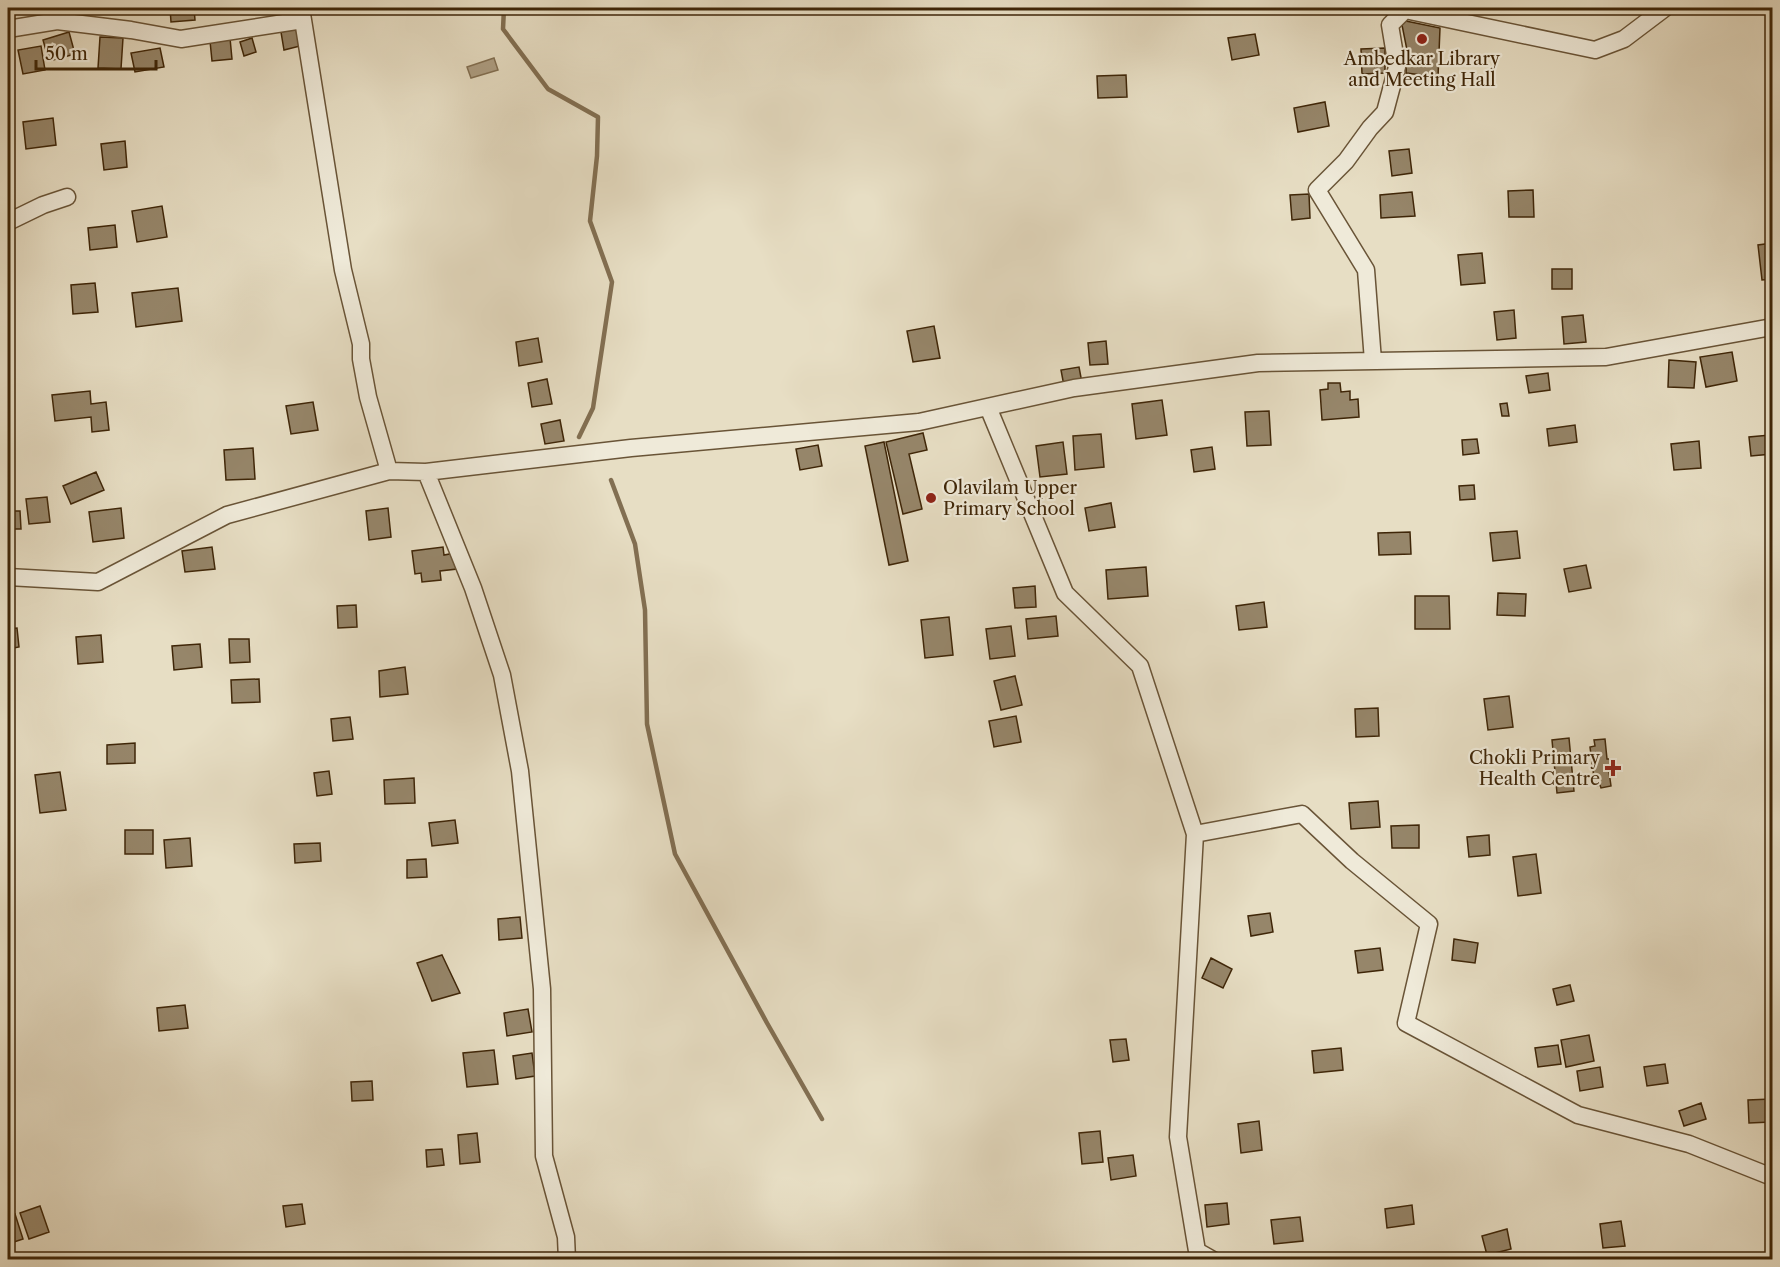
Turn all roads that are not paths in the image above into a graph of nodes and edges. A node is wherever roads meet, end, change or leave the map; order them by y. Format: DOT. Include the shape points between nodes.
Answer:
graph roads {
  1 [pos="1665,8"];
  2 [pos="1406,9"];
  3 [pos="302,14"];
  4 [pos="8,29"];
  5 [pos="67,197"];
  6 [pos="8,222"];
  7 [pos="1773,327"];
  8 [pos="1373,361"];
  9 [pos="988,407"];
  10 [pos="389,471"];
  11 [pos="426,472"];
  12 [pos="8,577"];
  13 [pos="1195,834"];
  14 [pos="1773,1177"];
  15 [pos="567,1260"];
  16 [pos="1213,1260"];
  1 -- 2 [label="street" via="1624,39 1595,50"];
  2 -- 8 [label="street" via="1390,25 1396,67 1385,112 1346,162 1317,190 1366,270"];
  3 -- 4 [label="street" via="181,39 57,21"];
  3 -- 10 [label="street" via="343,270 361,344 368,397"];
  5 -- 6 [label="street"];
  7 -- 8 [label="street" via="1606,357"];
  8 -- 9 [label="street" via="1258,363 1074,388"];
  9 -- 11 [label="street" via="920,422 631,448"];
  9 -- 13 [label="street" via="1065,593 1140,666"];
  10 -- 11 [label="street"];
  10 -- 12 [label="street" via="227,515 98,582"];
  11 -- 15 [label="street" via="473,588 502,675 520,771 542,989 544,1156 566,1236"];
  13 -- 14 [label="street" via="1302,814 1429,924 1406,1023 1578,1115 1689,1144"];
  13 -- 16 [label="street" via="1178,1137 1197,1251"];
}
